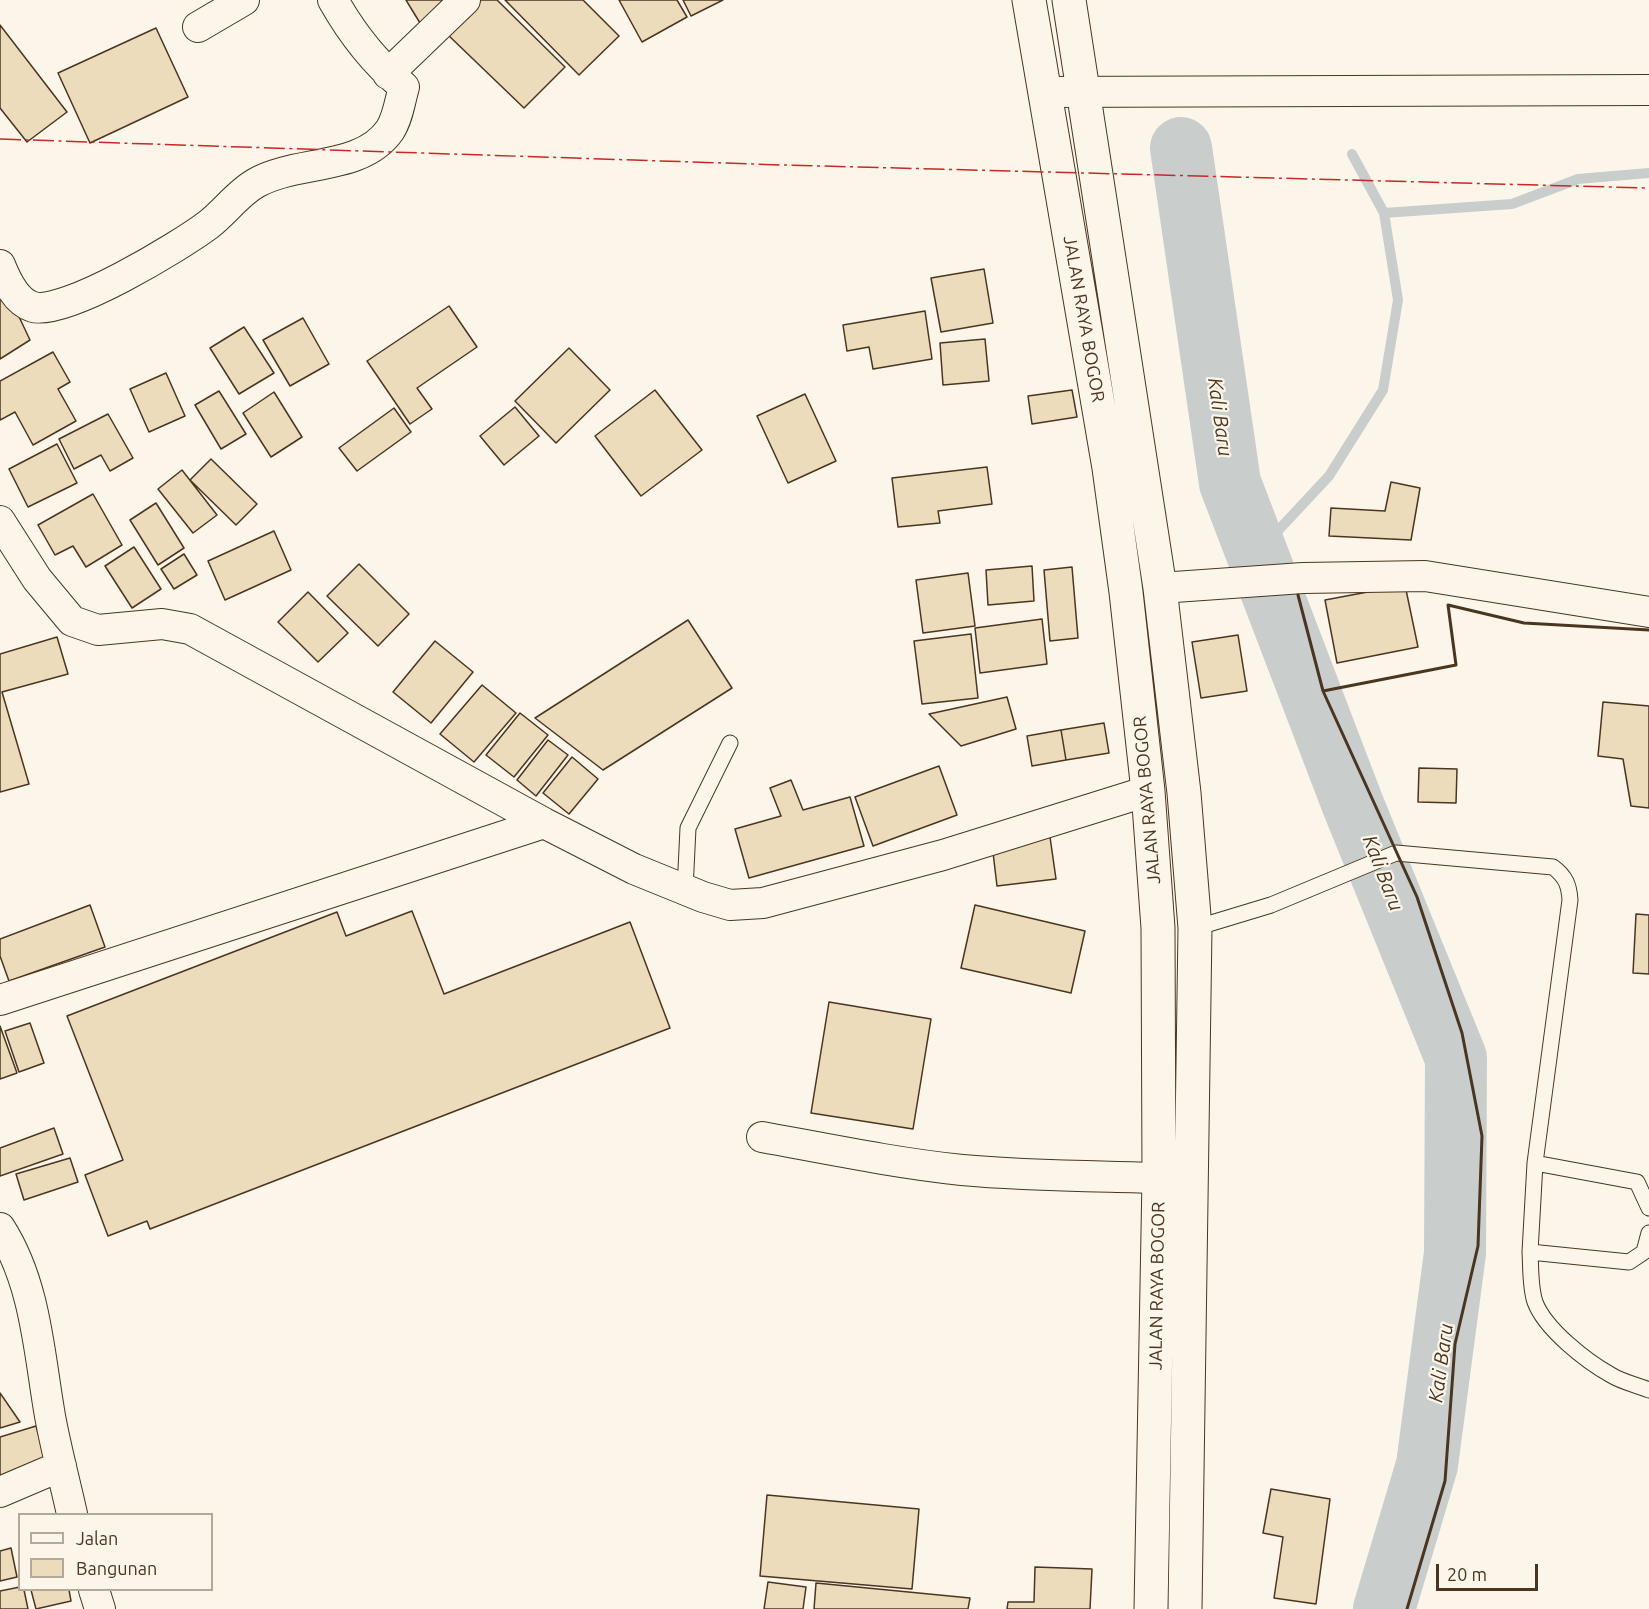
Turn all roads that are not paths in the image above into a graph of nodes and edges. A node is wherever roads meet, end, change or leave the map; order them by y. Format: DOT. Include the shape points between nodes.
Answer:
graph roads {
  1 [pos="244,0"];
  2 [pos="333,0"];
  3 [pos="465,0"];
  4 [pos="1029,0"];
  5 [pos="1035,0"];
  6 [pos="1069,0"];
  7 [pos="198,27"];
  8 [pos="396,80"];
  9 [pos="1649,90"];
  10 [pos="1083,91"];
  11 [pos="1045,92"];
  12 [pos="0,265"];
  13 [pos="0,521"];
  14 [pos="1160,588"];
  15 [pos="1649,612"];
  16 [pos="730,743"];
  17 [pos="1148,791"];
  18 [pos="544,823"];
  19 [pos="685,890"];
  20 [pos="1195,928"];
  21 [pos="0,1000"];
  22 [pos="762,1137"];
  23 [pos="1535,1163"];
  24 [pos="1159,1178"];
  25 [pos="1649,1208"];
  26 [pos="0,1228"];
  27 [pos="1649,1233"];
  28 [pos="1530,1252"];
  29 [pos="1649,1390"];
  30 [pos="61,1466"];
  31 [pos="0,1492"];
  32 [pos="72,1513"];
  33 [pos="94,1591"];
  34 [pos="100,1609"];
  35 [pos="1151,1609"];
  36 [pos="1185,1609"];
  1 -- 7 [label="street"];
  2 -- 8 [label="street" via="345,22"];
  3 -- 8 [label="street"];
  4 -- 5 [label="street"];
  4 -- 11 [label="highway, JALAN RAYA BOGOR"];
  6 -- 10 [label="highway, JALAN RAYA BOGOR"];
  8 -- 12 [label="street" via="390,129 380,141 324,165 281,173 256,183 181,244 92,292 65,303 33,307 14,292"];
  9 -- 10 [label="street"];
  10 -- 11 [label="street"];
  10 -- 14 [label="highway, JALAN RAYA BOGOR"];
  11 -- 17 [label="highway, JALAN RAYA BOGOR" via="1109,468"];
  13 -- 18 [label="street" via="37,579 72,621 98,630 162,624 190,628"];
  14 -- 15 [label="street" via="1304,578 1425,576"];
  14 -- 20 [label="highway, JALAN RAYA BOGOR"];
  16 -- 19 [label="lane" via="688,828"];
  17 -- 19 [label="street" via="943,855 764,903 730,905"];
  17 -- 24 [label="highway, JALAN RAYA BOGOR" via="1158,928"];
  18 -- 19 [label="street"];
  18 -- 21 [label="street"];
  20 -- 23 [label="lane" via="1271,905 1396,853 1553,867 1563,875 1570,900"];
  20 -- 36 [label="highway, JALAN RAYA BOGOR"];
  22 -- 24 [label="street" via="958,1170"];
  23 -- 25 [label="lane" via="1637,1182"];
  23 -- 28 [label="lane"];
  24 -- 35 [label="highway, JALAN RAYA BOGOR"];
  26 -- 30 [label="street" via="33,1309"];
  27 -- 28 [label="lane" via="1644,1252 1629,1262"];
  28 -- 29 [label="lane" via="1535,1303 1547,1322 1573,1348 1611,1375"];
  30 -- 31 [label="street"];
  30 -- 32 [label="street"];
  33 -- 34 [label="street"];
}
